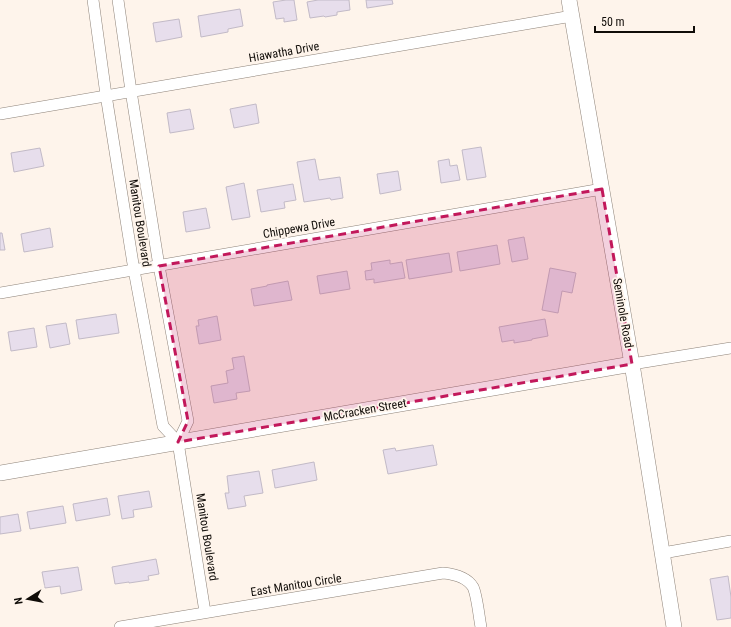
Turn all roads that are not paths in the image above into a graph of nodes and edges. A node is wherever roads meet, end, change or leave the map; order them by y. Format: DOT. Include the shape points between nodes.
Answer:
graph roads {
  1 [pos="93,0"];
  2 [pos="118,0"];
  3 [pos="569,0"];
  4 [pos="572,16"];
  5 [pos="131,91"];
  6 [pos="106,95"];
  7 [pos="0,114"];
  8 [pos="602,189"];
  9 [pos="159,266"];
  10 [pos="134,270"];
  11 [pos="0,293"];
  12 [pos="731,348"];
  13 [pos="632,364"];
  14 [pos="178,442"];
  15 [pos="0,473"];
  16 [pos="731,541"];
  17 [pos="662,553"];
  18 [pos="205,612"];
  19 [pos="120,627"];
  20 [pos="481,627"];
  21 [pos="674,627"];
  1 -- 6 [label="street, Manitou Boulevard"];
  2 -- 5 [label="street, Manitou Boulevard"];
  3 -- 4 [label="street, Seminole Road"];
  4 -- 5 [label="street, Hiawatha Drive"];
  4 -- 8 [label="street, Seminole Road"];
  5 -- 6 [label="street, Hiawatha Drive"];
  5 -- 9 [label="street, Manitou Boulevard"];
  6 -- 7 [label="street, Hiawatha Drive"];
  6 -- 10 [label="street, Manitou Boulevard"];
  8 -- 9 [label="street, Chippewa Drive"];
  8 -- 13 [label="street, Seminole Road"];
  9 -- 10 [label="street, Chippewa Drive"];
  9 -- 14 [label="street, Manitou Boulevard" via="188,421"];
  10 -- 11 [label="street, Chippewa Drive"];
  10 -- 14 [label="street, Manitou Boulevard" via="163,426"];
  12 -- 13 [label="street, McCracken Street"];
  13 -- 14 [label="street, McCracken Street"];
  13 -- 17 [label="street, Seminole Road"];
  14 -- 15 [label="street, McCracken Street"];
  14 -- 18 [label="street, Manitou Boulevard"];
  16 -- 17 [label="street"];
  17 -- 21 [label="street, Seminole Road"];
  18 -- 19 [label="street, East Manitou Circle"];
  18 -- 20 [label="street, East Manitou Circle" via="442,573 454,574 465,579 473,587"];
}
